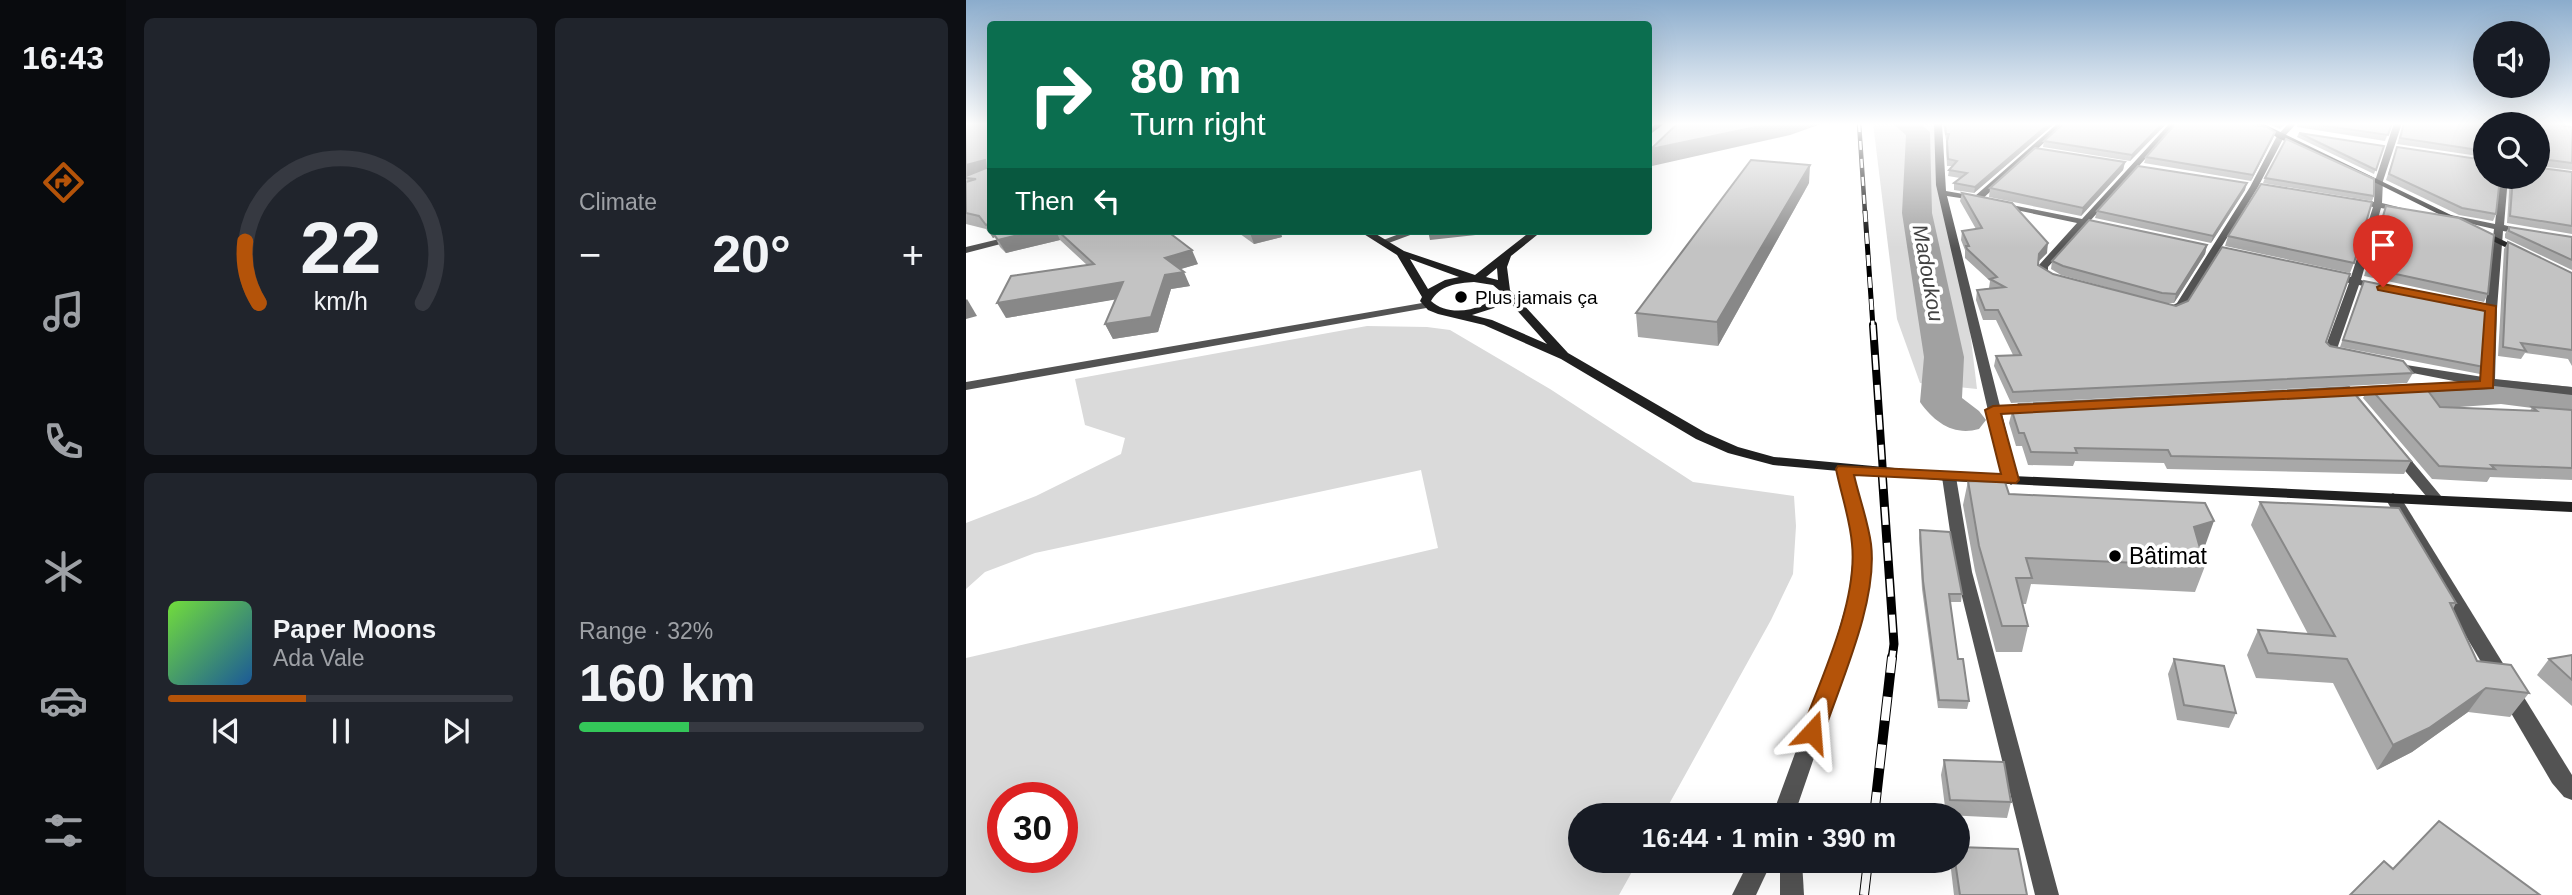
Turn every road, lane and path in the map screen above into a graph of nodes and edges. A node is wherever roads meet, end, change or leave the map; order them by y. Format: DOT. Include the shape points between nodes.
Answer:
graph roads {
  1 [pos="1939,165"];
  2 [pos="2015,165"];
  3 [pos="2122,165"];
  4 [pos="2267,165"];
  5 [pos="2346,165"];
  6 [pos="2385,165"];
  7 [pos="2135,167"];
  8 [pos="2148,169"];
  9 [pos="2379,181"];
  10 [pos="2241,184"];
  11 [pos="2254,187"];
  12 [pos="2268,189"];
  13 [pos="2503,189"];
  14 [pos="1942,193"];
  15 [pos="2337,199"];
  16 [pos="1978,200"];
  17 [pos="2378,205"];
  18 [pos="2450,218"];
  19 [pos="2086,223"];
  20 [pos="2099,226"];
  21 [pos="2498,227"];
  22 [pos="2535,233"];
  23 [pos="1028,235"];
  24 [pos="1371,235"];
  25 [pos="1404,235"];
  26 [pos="1532,235"];
  27 [pos="2498,240"];
  28 [pos="1383,242"];
  29 [pos="2200,247"];
  30 [pos="966,250"];
  31 [pos="2212,250"];
  32 [pos="1401,253"];
  33 [pos="2225,253"];
  34 [pos="1507,257"];
  35 [pos="2535,258"];
  36 [pos="2316,273"];
  37 [pos="1476,278"];
  38 [pos="2066,282"];
  39 [pos="2355,282"];
  40 [pos="1504,289"];
  41 [pos="2396,290"];
  42 [pos="1427,301"];
  43 [pos="2477,306"];
  44 [pos="2158,308"];
  45 [pos="2491,309"];
  46 [pos="1448,313"];
  47 [pos="1566,356"];
  48 [pos="2354,357"];
  49 [pos="2378,362"];
  50 [pos="2489,382"];
  51 [pos="966,386"];
  52 [pos="2572,391"];
  53 [pos="2322,395"];
  54 [pos="2048,408"];
  55 [pos="1993,410"];
  56 [pos="2384,436"];
  57 [pos="1844,469"];
  58 [pos="1949,477"];
  59 [pos="2011,480"];
  60 [pos="2393,498"];
  61 [pos="2436,499"];
  62 [pos="2572,507"];
  63 [pos="2572,790"];
  64 [pos="1790,803"];
  65 [pos="1754,873"];
  66 [pos="1791,873"];
  67 [pos="1744,895"];
  68 [pos="1792,895"];
  69 [pos="2047,895"];
  1 -- 14 [label="street"];
  2 -- 16 [label="street"];
  3 -- 7 [label="street"];
  4 -- 11 [label="street"];
  5 -- 9 [label="main road"];
  6 -- 9 [label="street"];
  7 -- 8 [label="street"];
  7 -- 19 [label="street"];
  9 -- 17 [label="street"];
  9 -- 18 [label="main road"];
  10 -- 11 [label="street"];
  11 -- 12 [label="street"];
  11 -- 31 [label="street"];
  13 -- 21 [label="street"];
  14 -- 16 [label="street"];
  14 -- 55 [label="street"];
  15 -- 17 [label="street"];
  16 -- 19 [label="street"];
  17 -- 18 [label="street"];
  17 -- 39 [label="street"];
  18 -- 21 [label="street"];
  18 -- 27 [label="main road"];
  19 -- 20 [label="street"];
  19 -- 38 [label="street" via="2043,267 2043,272"];
  21 -- 22 [label="street"];
  21 -- 27 [label="street"];
  23 -- 30 [label="street"];
  24 -- 28 [label="main road"];
  25 -- 28 [label="street"];
  26 -- 34 [label="main road"];
  27 -- 35 [label="main road"];
  27 -- 45 [label="street"];
  28 -- 32 [label="main road"];
  29 -- 31 [label="street"];
  31 -- 33 [label="street"];
  31 -- 44 [label="street" via="2181,304 2173,310"];
  32 -- 37 [label="main road"];
  32 -- 42 [label="main road"];
  34 -- 37 [label="main road"];
  34 -- 40 [label="main road" via="1502,267"];
  36 -- 39 [label="street"];
  37 -- 40 [label="main road"];
  37 -- 42 [label="main road" via="1444,284"];
  39 -- 41 [label="street"];
  39 -- 48 [label="street" via="2330,351"];
  40 -- 46 [label="main road" via="1503,297 1487,307"];
  40 -- 47 [label="main road"];
  42 -- 46 [label="main road"];
  42 -- 51 [label="street"];
  43 -- 45 [label="street"];
  45 -- 50 [label="street"];
  46 -- 47 [label="main road" via="1488,322"];
  47 -- 57 [label="main road" via="1701,436 1734,450 1773,461"];
  49 -- 50 [label="street"];
  50 -- 52 [label="street"];
  50 -- 53 [label="street" via="2353,399"];
  54 -- 55 [label="street"];
  55 -- 59 [label="street"];
  56 -- 61 [label="street"];
  57 -- 58 [label="main road"];
  57 -- 64 [label="street" via="1862,545 1858,594"];
  58 -- 59 [label="main road"];
  58 -- 69 [label="street" via="1964,572"];
  59 -- 60 [label="main road"];
  60 -- 61 [label="main road"];
  60 -- 63 [label="street"];
  61 -- 62 [label="main road"];
  65 -- 67 [label="street"];
  66 -- 68 [label="street"];
}
